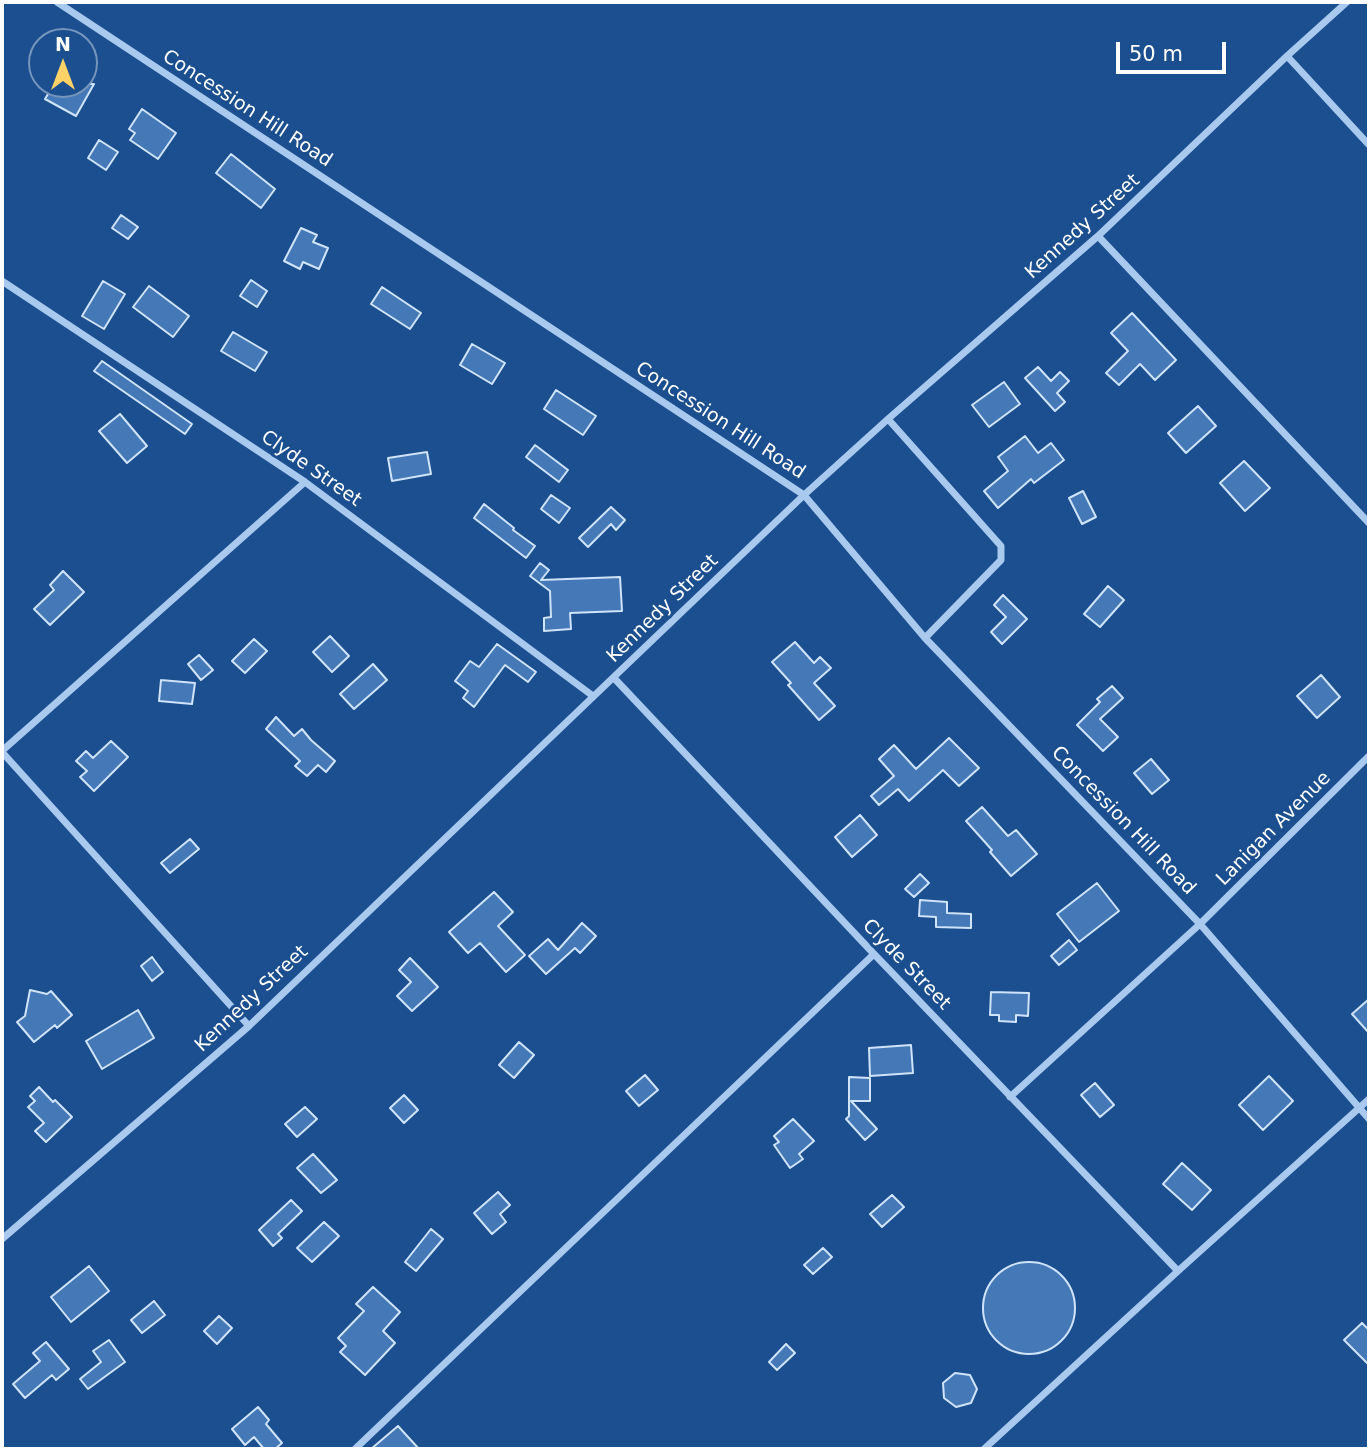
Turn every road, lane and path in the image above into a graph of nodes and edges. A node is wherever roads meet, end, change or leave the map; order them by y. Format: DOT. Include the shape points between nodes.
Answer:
graph roads {
  1 [pos="57,2"];
  2 [pos="1348,2"];
  3 [pos="1287,56"];
  4 [pos="1369,145"];
  5 [pos="1098,236"];
  6 [pos="2,281"];
  7 [pos="888,419"];
  8 [pos="305,482"];
  9 [pos="804,495"];
  10 [pos="1369,523"];
  11 [pos="925,638"];
  12 [pos="614,678"];
  13 [pos="593,696"];
  14 [pos="2,752"];
  15 [pos="1369,756"];
  16 [pos="1200,924"];
  17 [pos="874,954"];
  18 [pos="249,1026"];
  19 [pos="1010,1097"];
  20 [pos="1369,1099"];
  21 [pos="1360,1108"];
  22 [pos="1369,1119"];
  23 [pos="2,1239"];
  24 [pos="1178,1271"];
  25 [pos="355,1449"];
  26 [pos="984,1449"];
  1 -- 9 [label="street, Concession Hill Road"];
  2 -- 3 [label="street, Kennedy Street"];
  3 -- 4 [label="street"];
  3 -- 5 [label="street, Kennedy Street"];
  5 -- 7 [label="street, Kennedy Street"];
  5 -- 10 [label="street"];
  6 -- 8 [label="street, Clyde Street"];
  7 -- 9 [label="street, Kennedy Street"];
  7 -- 11 [label="street" via="1001,546 1001,560"];
  8 -- 13 [label="street, Clyde Street"];
  8 -- 14 [label="street"];
  9 -- 11 [label="street, Concession Hill Road"];
  9 -- 12 [label="street, Kennedy Street"];
  11 -- 16 [label="street, Concession Hill Road"];
  12 -- 13 [label="street, Kennedy Street"];
  12 -- 17 [label="street, Clyde Street"];
  13 -- 18 [label="street, Kennedy Street"];
  14 -- 18 [label="street"];
  15 -- 16 [label="street, Lanigan Avenue"];
  16 -- 19 [label="street, Lanigan Avenue"];
  16 -- 21 [label="street, Concession Hill Road"];
  17 -- 19 [label="street, Clyde Street"];
  17 -- 25 [label="street"];
  18 -- 23 [label="street, Kennedy Street"];
  19 -- 24 [label="street, Clyde Street"];
  20 -- 21 [label="street"];
  21 -- 22 [label="street, Concession Hill Road"];
  21 -- 24 [label="street"];
  24 -- 26 [label="street"];
}
